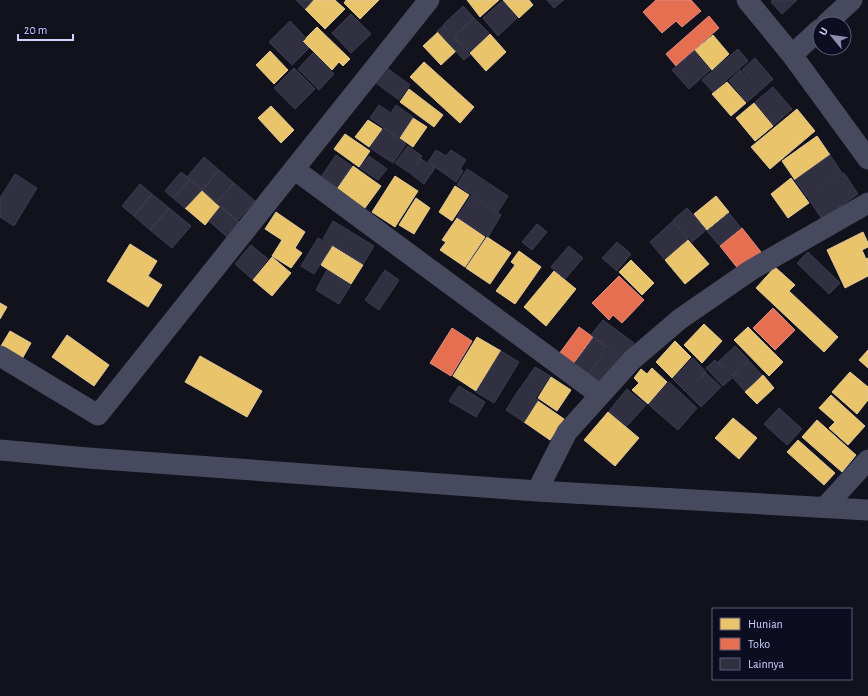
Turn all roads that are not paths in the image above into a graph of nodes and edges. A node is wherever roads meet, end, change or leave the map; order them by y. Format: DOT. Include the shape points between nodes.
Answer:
graph roads {
  1 [pos="429,0"];
  2 [pos="747,0"];
  3 [pos="852,0"];
  4 [pos="835,16"];
  5 [pos="812,36"];
  6 [pos="792,55"];
  7 [pos="868,159"];
  8 [pos="294,169"];
  9 [pos="868,203"];
  10 [pos="0,356"];
  11 [pos="600,395"];
  12 [pos="0,450"];
  13 [pos="868,460"];
  14 [pos="537,491"];
  15 [pos="825,506"];
  16 [pos="868,510"];
  1 -- 8 [label="street"];
  2 -- 6 [label="street"];
  3 -- 4 [label="street"];
  5 -- 6 [label="street"];
  6 -- 7 [label="street"];
  8 -- 10 [label="street" via="98,415"];
  8 -- 11 [label="street"];
  9 -- 11 [label="street" via="751,270 680,319 632,360"];
  11 -- 14 [label="street" via="567,432"];
  12 -- 14 [label="street"];
  13 -- 15 [label="street"];
  14 -- 15 [label="street"];
  15 -- 16 [label="street"];
}
